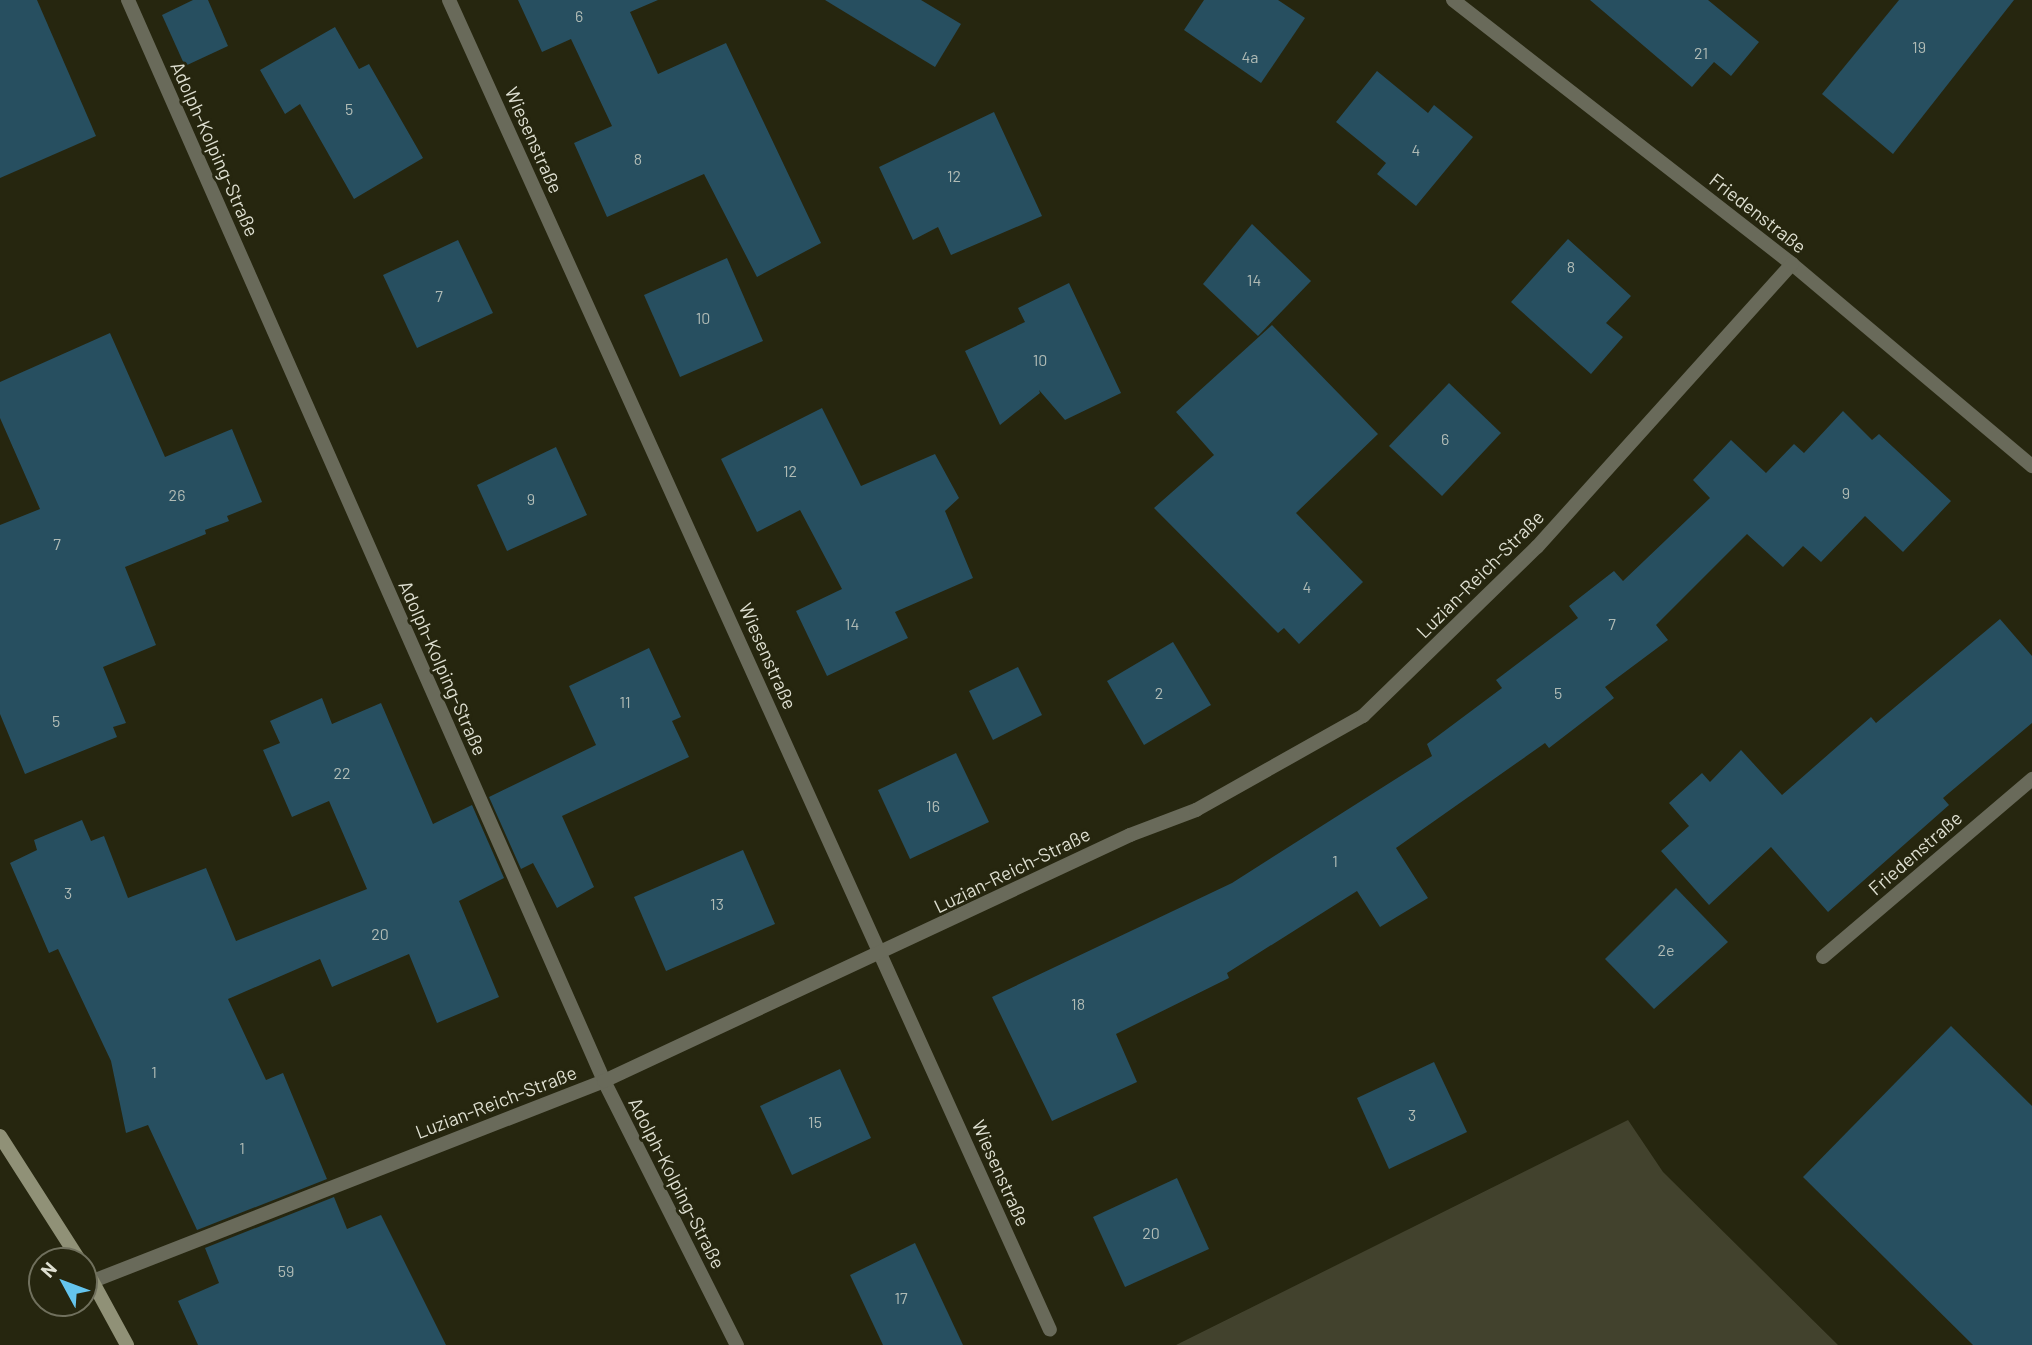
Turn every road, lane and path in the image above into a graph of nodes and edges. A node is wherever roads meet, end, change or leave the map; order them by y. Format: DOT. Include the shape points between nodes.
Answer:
graph roads {
  1 [pos="128,0"];
  2 [pos="449,0"];
  3 [pos="1452,0"];
  4 [pos="1792,264"];
  5 [pos="2032,466"];
  6 [pos="2032,779"];
  7 [pos="882,953"];
  8 [pos="1823,957"];
  9 [pos="604,1081"];
  10 [pos="0,1136"];
  11 [pos="71,1247"];
  12 [pos="98,1279"];
  13 [pos="98,1290"];
  14 [pos="1050,1330"];
  15 [pos="127,1345"];
  16 [pos="737,1345"];
  1 -- 9 [label="street, Adolph-Kolping-Straße"];
  2 -- 7 [label="street, Wiesenstraße"];
  3 -- 4 [label="street, Friedenstraße"];
  4 -- 5 [label="street, Friedenstraße"];
  4 -- 7 [label="street, Luzian-Reich-Straße" via="1537,547 1363,716 1196,810 1129,835"];
  6 -- 8 [label="street, Friedenstraße"];
  7 -- 9 [label="street, Luzian-Reich-Straße"];
  7 -- 14 [label="street, Wiesenstraße"];
  9 -- 12 [label="street, Luzian-Reich-Straße"];
  9 -- 16 [label="street, Adolph-Kolping-Straße"];
  10 -- 11 [label="main road"];
  13 -- 15 [label="main road"];
}
